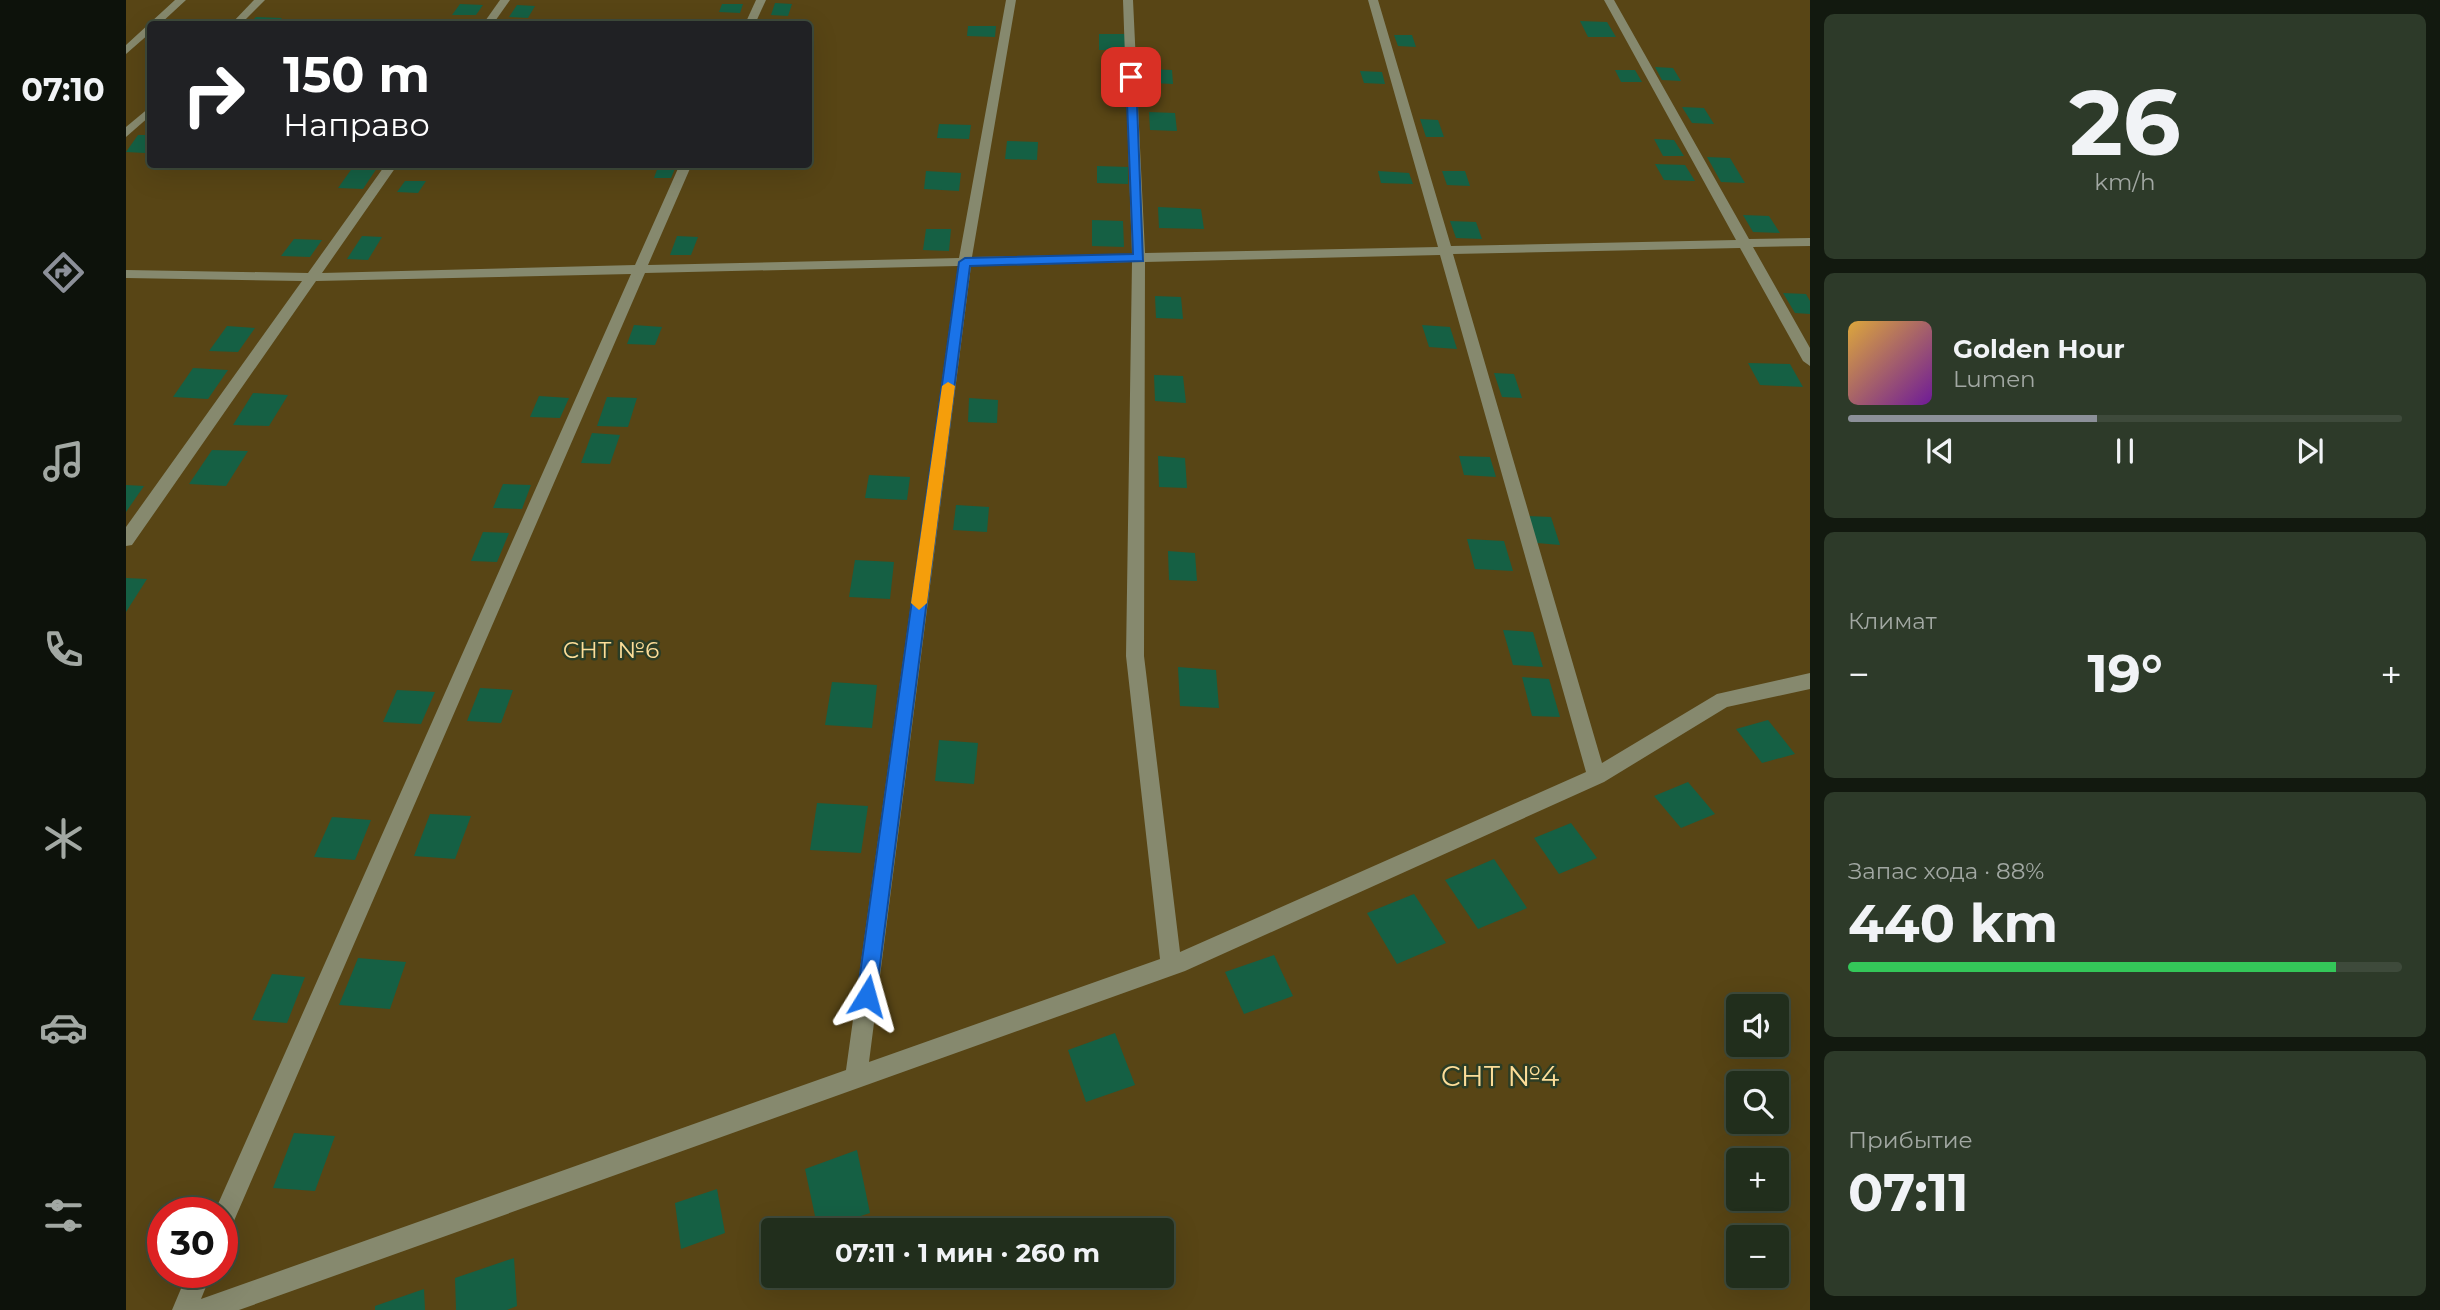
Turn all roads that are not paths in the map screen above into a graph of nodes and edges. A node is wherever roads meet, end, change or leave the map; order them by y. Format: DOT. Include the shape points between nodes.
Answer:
graph roads {
  1 [pos="181,0"];
  2 [pos="260,0"];
  3 [pos="505,0"];
  4 [pos="761,0"];
  5 [pos="1011,0"];
  6 [pos="1128,0"];
  7 [pos="1373,0"];
  8 [pos="1609,0"];
  9 [pos="158,21"];
  10 [pos="239,21"];
  11 [pos="490,21"];
  12 [pos="751,21"];
  13 [pos="147,31"];
  14 [pos="126,51"];
  15 [pos="147,113"];
  16 [pos="126,134"];
  17 [pos="389,168"];
  18 [pos="684,168"];
  19 [pos="1810,242"];
  20 [pos="1744,243"];
  21 [pos="1446,251"];
  22 [pos="1139,258"];
  23 [pos="965,262"];
  24 [pos="639,270"];
  25 [pos="126,274"];
  26 [pos="314,277"];
  27 [pos="1810,361"];
  28 [pos="126,540"];
  29 [pos="1810,681"];
  30 [pos="1597,776"];
  31 [pos="1171,966"];
  32 [pos="856,1078"];
  33 [pos="233,1197"];
  34 [pos="193,1288"];
  35 [pos="184,1310"];
  36 [pos="204,1310"];
  1 -- 9 [label="street"];
  2 -- 10 [label="street"];
  3 -- 11 [label="street"];
  4 -- 12 [label="street"];
  5 -- 23 [label="street"];
  6 -- 22 [label="street"];
  7 -- 21 [label="street"];
  8 -- 20 [label="street"];
  13 -- 14 [label="street"];
  15 -- 16 [label="street"];
  17 -- 26 [label="street"];
  18 -- 24 [label="street"];
  19 -- 20 [label="street"];
  20 -- 21 [label="street"];
  20 -- 27 [label="street"];
  21 -- 22 [label="street"];
  21 -- 30 [label="street"];
  22 -- 23 [label="street"];
  22 -- 31 [label="street" via="1135,656"];
  23 -- 24 [label="street"];
  23 -- 32 [label="street"];
  24 -- 26 [label="street"];
  24 -- 33 [label="street"];
  25 -- 26 [label="street"];
  26 -- 28 [label="street"];
  29 -- 30 [label="street" via="1723,700"];
  30 -- 31 [label="street"];
  31 -- 32 [label="street"];
  32 -- 36 [label="street"];
  34 -- 35 [label="street"];
}
